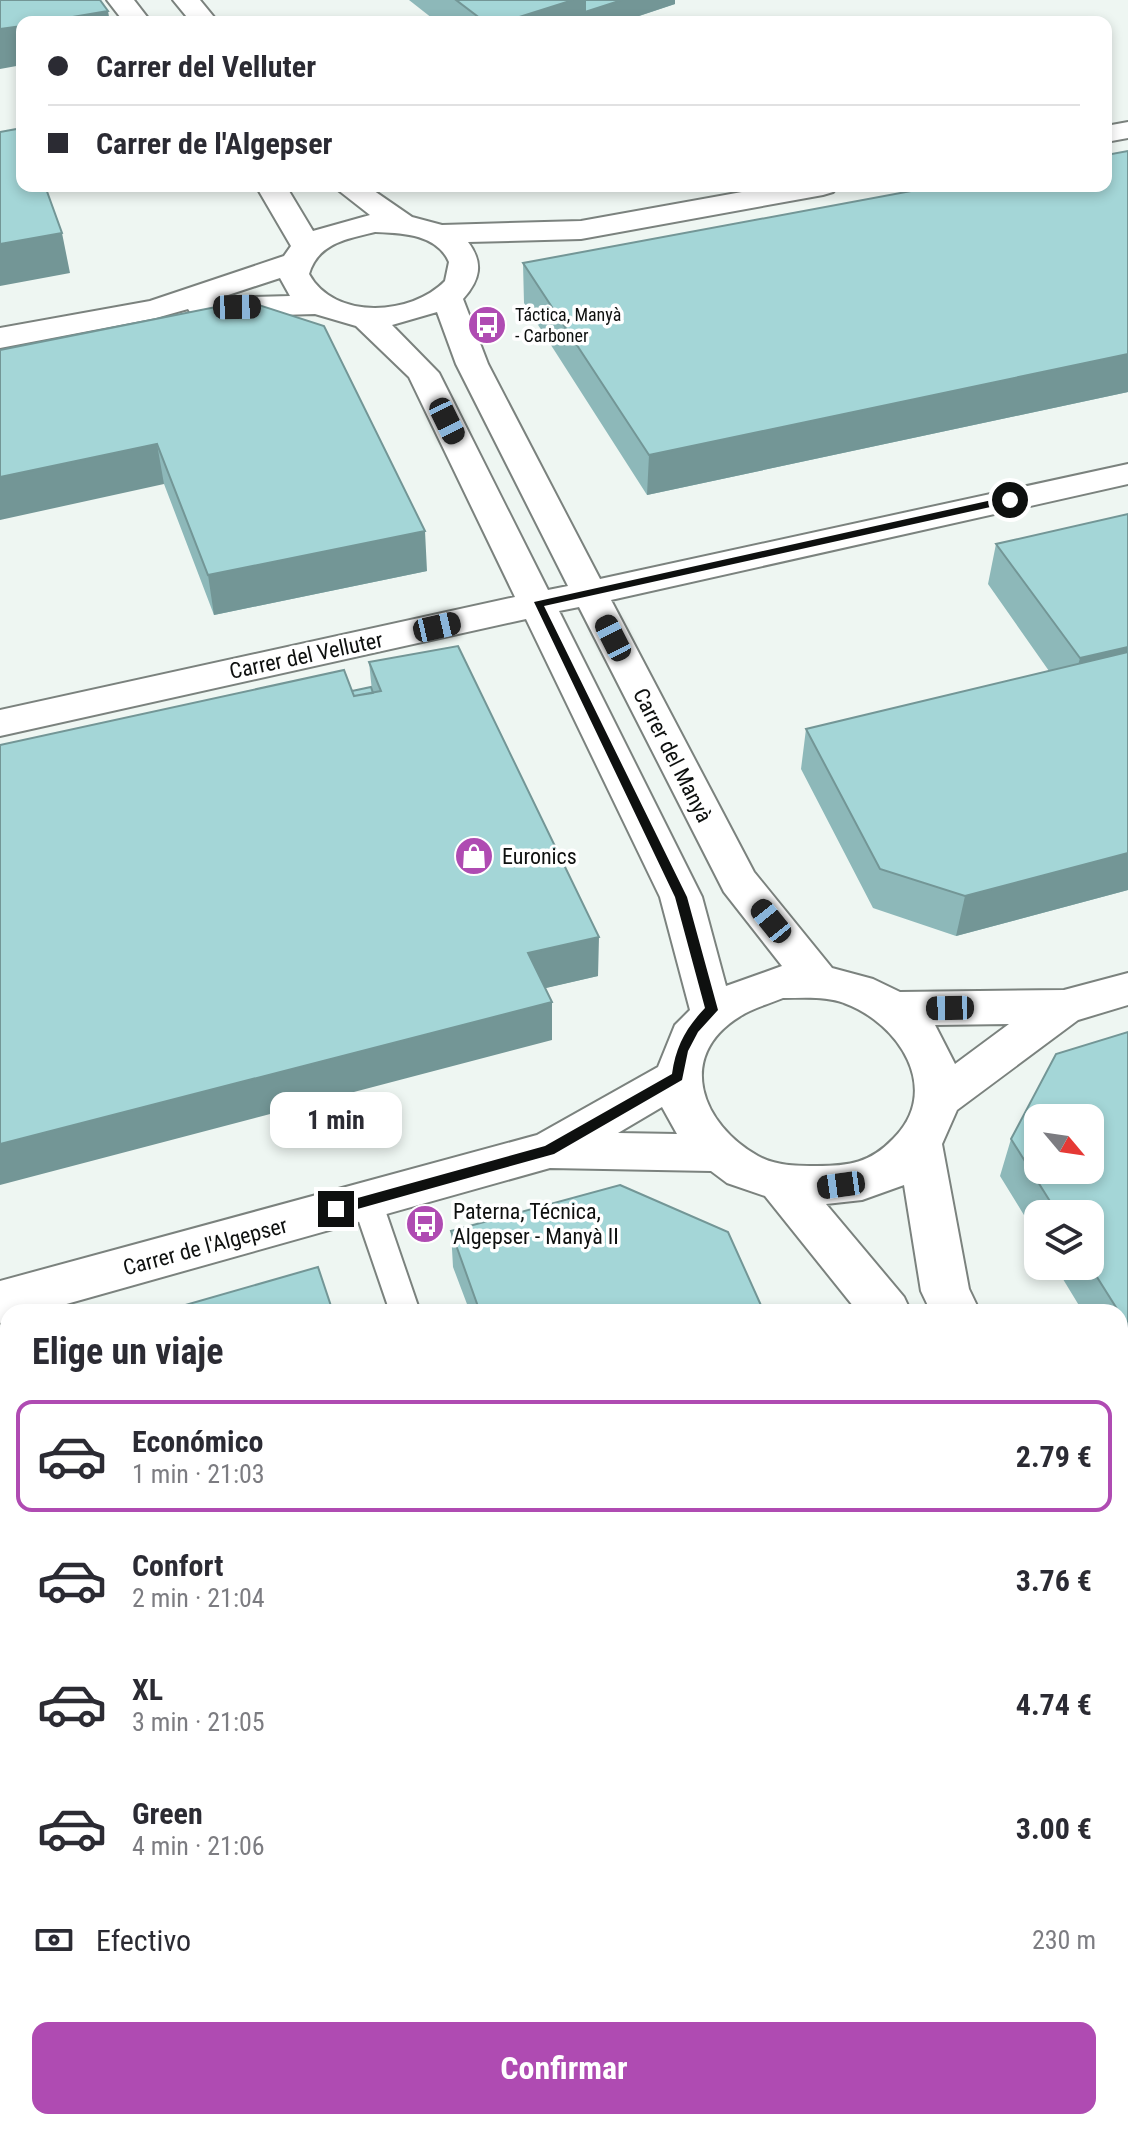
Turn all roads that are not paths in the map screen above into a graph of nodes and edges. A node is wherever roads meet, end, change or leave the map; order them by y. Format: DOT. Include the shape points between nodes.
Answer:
graph roads {
  1 [pos="120,0"];
  2 [pos="186,0"];
  3 [pos="133,16"];
  4 [pos="200,16"];
  5 [pos="276,192"];
  6 [pos="357,192"];
  7 [pos="790,192"];
  8 [pos="402,224"];
  9 [pos="581,230"];
  10 [pos="438,234"];
  11 [pos="300,255"];
  12 [pos="455,286"];
  13 [pos="317,305"];
  14 [pos="156,309"];
  15 [pos="366,318"];
  16 [pos="0,338"];
  17 [pos="1128,474"];
  18 [pos="590,593"];
  19 [pos="538,604"];
  20 [pos="0,723"];
  21 [pos="819,982"];
  22 [pos="1128,989"];
  23 [pos="1064,1007"];
  24 [pos="893,1009"];
  25 [pos="711,1010"];
  26 [pos="678,1077"];
  27 [pos="939,1099"];
  28 [pos="920,1146"];
  29 [pos="549,1150"];
  30 [pos="717,1153"];
  31 [pos="782,1184"];
  32 [pos="367,1201"];
  33 [pos="0,1302"];
  34 [pos="402,1304"];
  35 [pos="880,1304"];
  36 [pos="952,1304"];
  1 -- 3 [label="street"];
  2 -- 4 [label="street"];
  5 -- 11 [label="street"];
  6 -- 8 [label="street"];
  7 -- 9 [label="street"];
  8 -- 10 [label="street"];
  8 -- 11 [label="street" via="348,227"];
  9 -- 10 [label="street"];
  9 -- 12 [label="street"];
  10 -- 12 [label="street, Carrer del Manyà" via="463,260"];
  11 -- 13 [label="street" via="293,279 300,293"];
  11 -- 14 [label="street"];
  12 -- 15 [label="street" via="425,309"];
  12 -- 18 [label="street, Carrer del Manyà" via="472,364"];
  13 -- 14 [label="street"];
  13 -- 15 [label="street"];
  14 -- 16 [label="street"];
  15 -- 19 [label="street" via="423,373"];
  17 -- 18 [label="street, Carrer del Velluter"];
  18 -- 19 [label="street, Carrer del Velluter"];
  18 -- 21 [label="street, Carrer del Manyà" via="738,881"];
  19 -- 20 [label="street, Carrer del Velluter"];
  19 -- 25 [label="street" via="681,897"];
  21 -- 24 [label="street" via="858,991"];
  21 -- 25 [label="street" via="780,982 743,991"];
  22 -- 23 [label="street"];
  23 -- 24 [label="street"];
  23 -- 27 [label="street"];
  24 -- 27 [label="street" via="920,1035 936,1066"];
  25 -- 26 [label="street" via="682,1051"];
  26 -- 29 [label="street"];
  26 -- 30 [label="street" via="696,1130"];
  27 -- 28 [label="street"];
  28 -- 31 [label="street" via="894,1168 860,1182 822,1188"];
  28 -- 36 [label="street" via="945,1291"];
  29 -- 30 [label="street"];
  29 -- 32 [label="street, Carrer de l'Algepser"];
  30 -- 31 [label="street" via="747,1172"];
  31 -- 35 [label="street"];
  32 -- 33 [label="street, Carrer de l'Algepser"];
  32 -- 34 [label="lane"];
}
